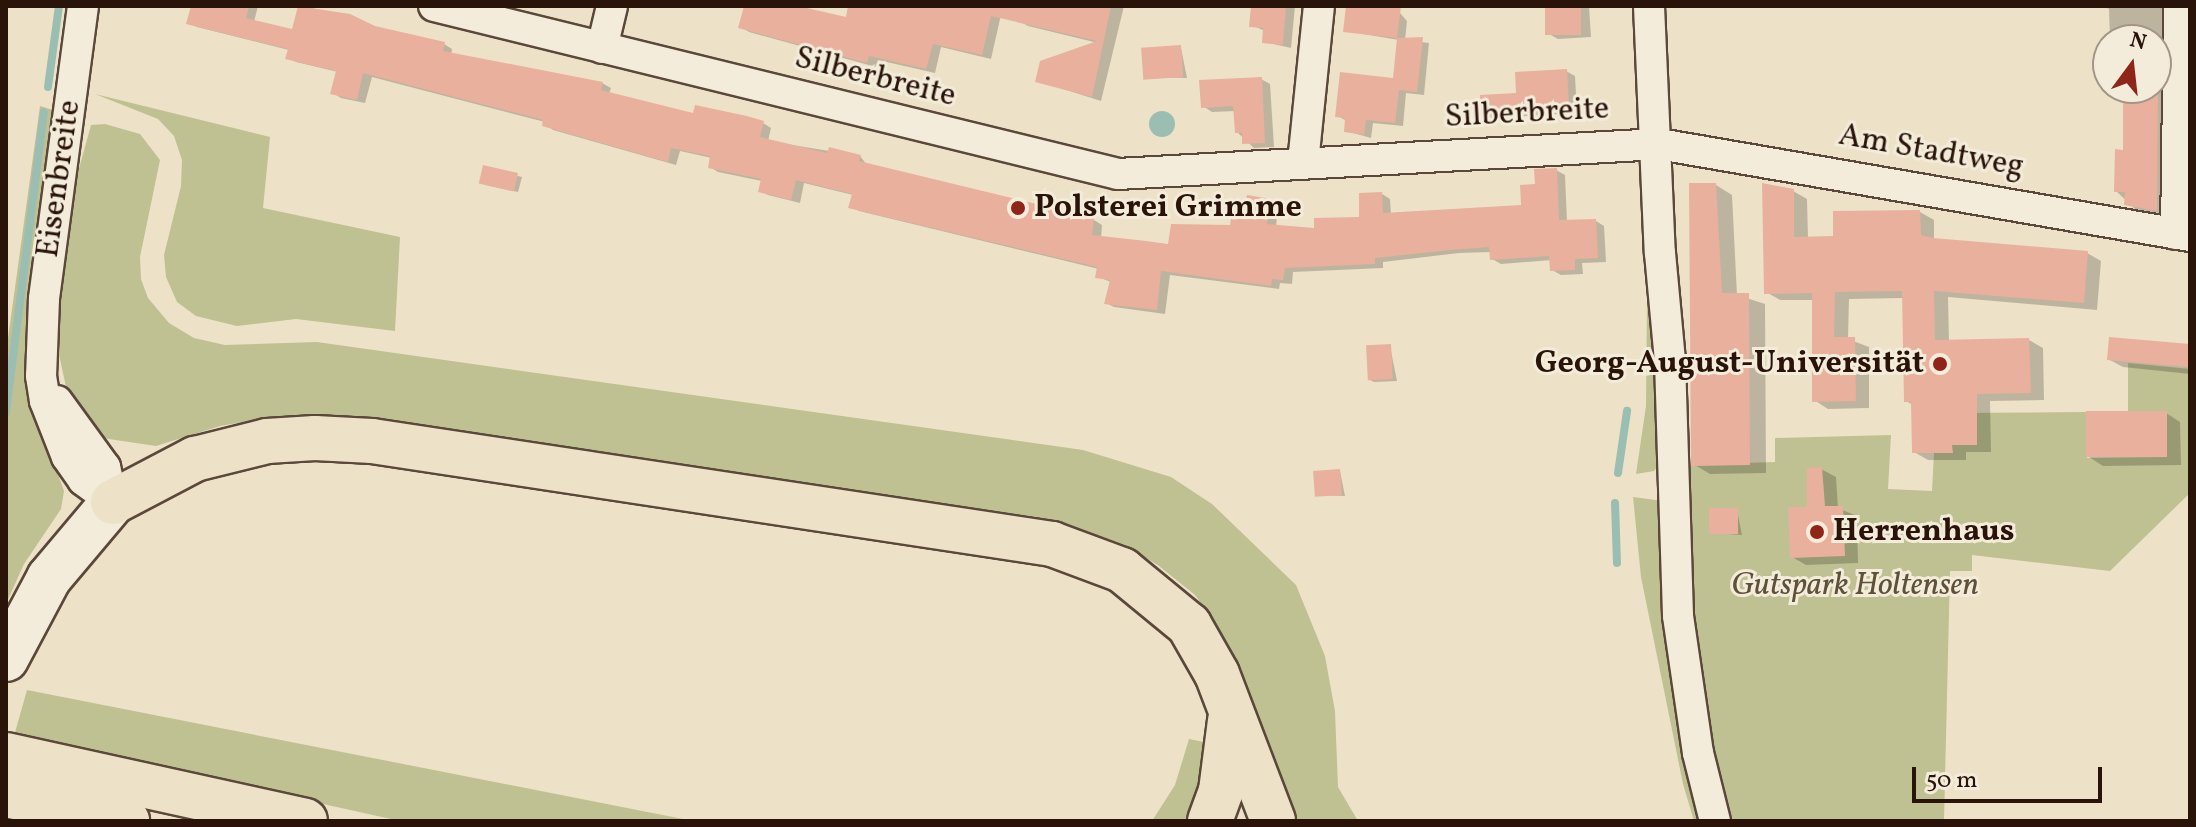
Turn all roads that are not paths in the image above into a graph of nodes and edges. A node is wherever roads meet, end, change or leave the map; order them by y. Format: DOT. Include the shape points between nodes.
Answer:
graph roads {
  1 [pos="83,6"];
  2 [pos="434,6"];
  3 [pos="612,6"];
  4 [pos="1319,6"];
  5 [pos="1649,6"];
  6 [pos="2179,6"];
  7 [pos="602,48"];
  8 [pos="1659,144"];
  9 [pos="1303,163"];
  10 [pos="2183,235"];
  11 [pos="113,502"];
  12 [pos="6,659"];
  13 [pos="1231,719"];
  14 [pos="6,755"];
  15 [pos="65,788"];
  16 [pos="6,795"];
  17 [pos="127,821"];
  18 [pos="305,821"];
  19 [pos="1210,821"];
  20 [pos="1273,821"];
  21 [pos="1715,821"];
  1 -- 11 [label="street, Eisenbreite" via="44,299 42,352 56,399 105,467"];
  2 -- 7 [label="street, Silberbreite"];
  3 -- 7 [label="street"];
  4 -- 9 [label="street"];
  5 -- 8 [label="street"];
  6 -- 10 [label="street"];
  7 -- 9 [label="street, Silberbreite" via="1118,174"];
  8 -- 9 [label="street, Silberbreite"];
  8 -- 10 [label="street, Am Stadtweg"];
  8 -- 21 [label="street" via="1678,616 1698,753"];
  11 -- 12 [label="main road" via="49,578"];
  11 -- 13 [label="highway" via="195,459 267,441 315,438 372,441 1000,534 1093,556 1158,595 1204,647"];
  13 -- 19 [label="highway" via="1221,791"];
  13 -- 20 [label="highway"];
  14 -- 15 [label="highway"];
  15 -- 16 [label="highway"];
  15 -- 17 [label="highway"];
  15 -- 18 [label="highway"];
}
